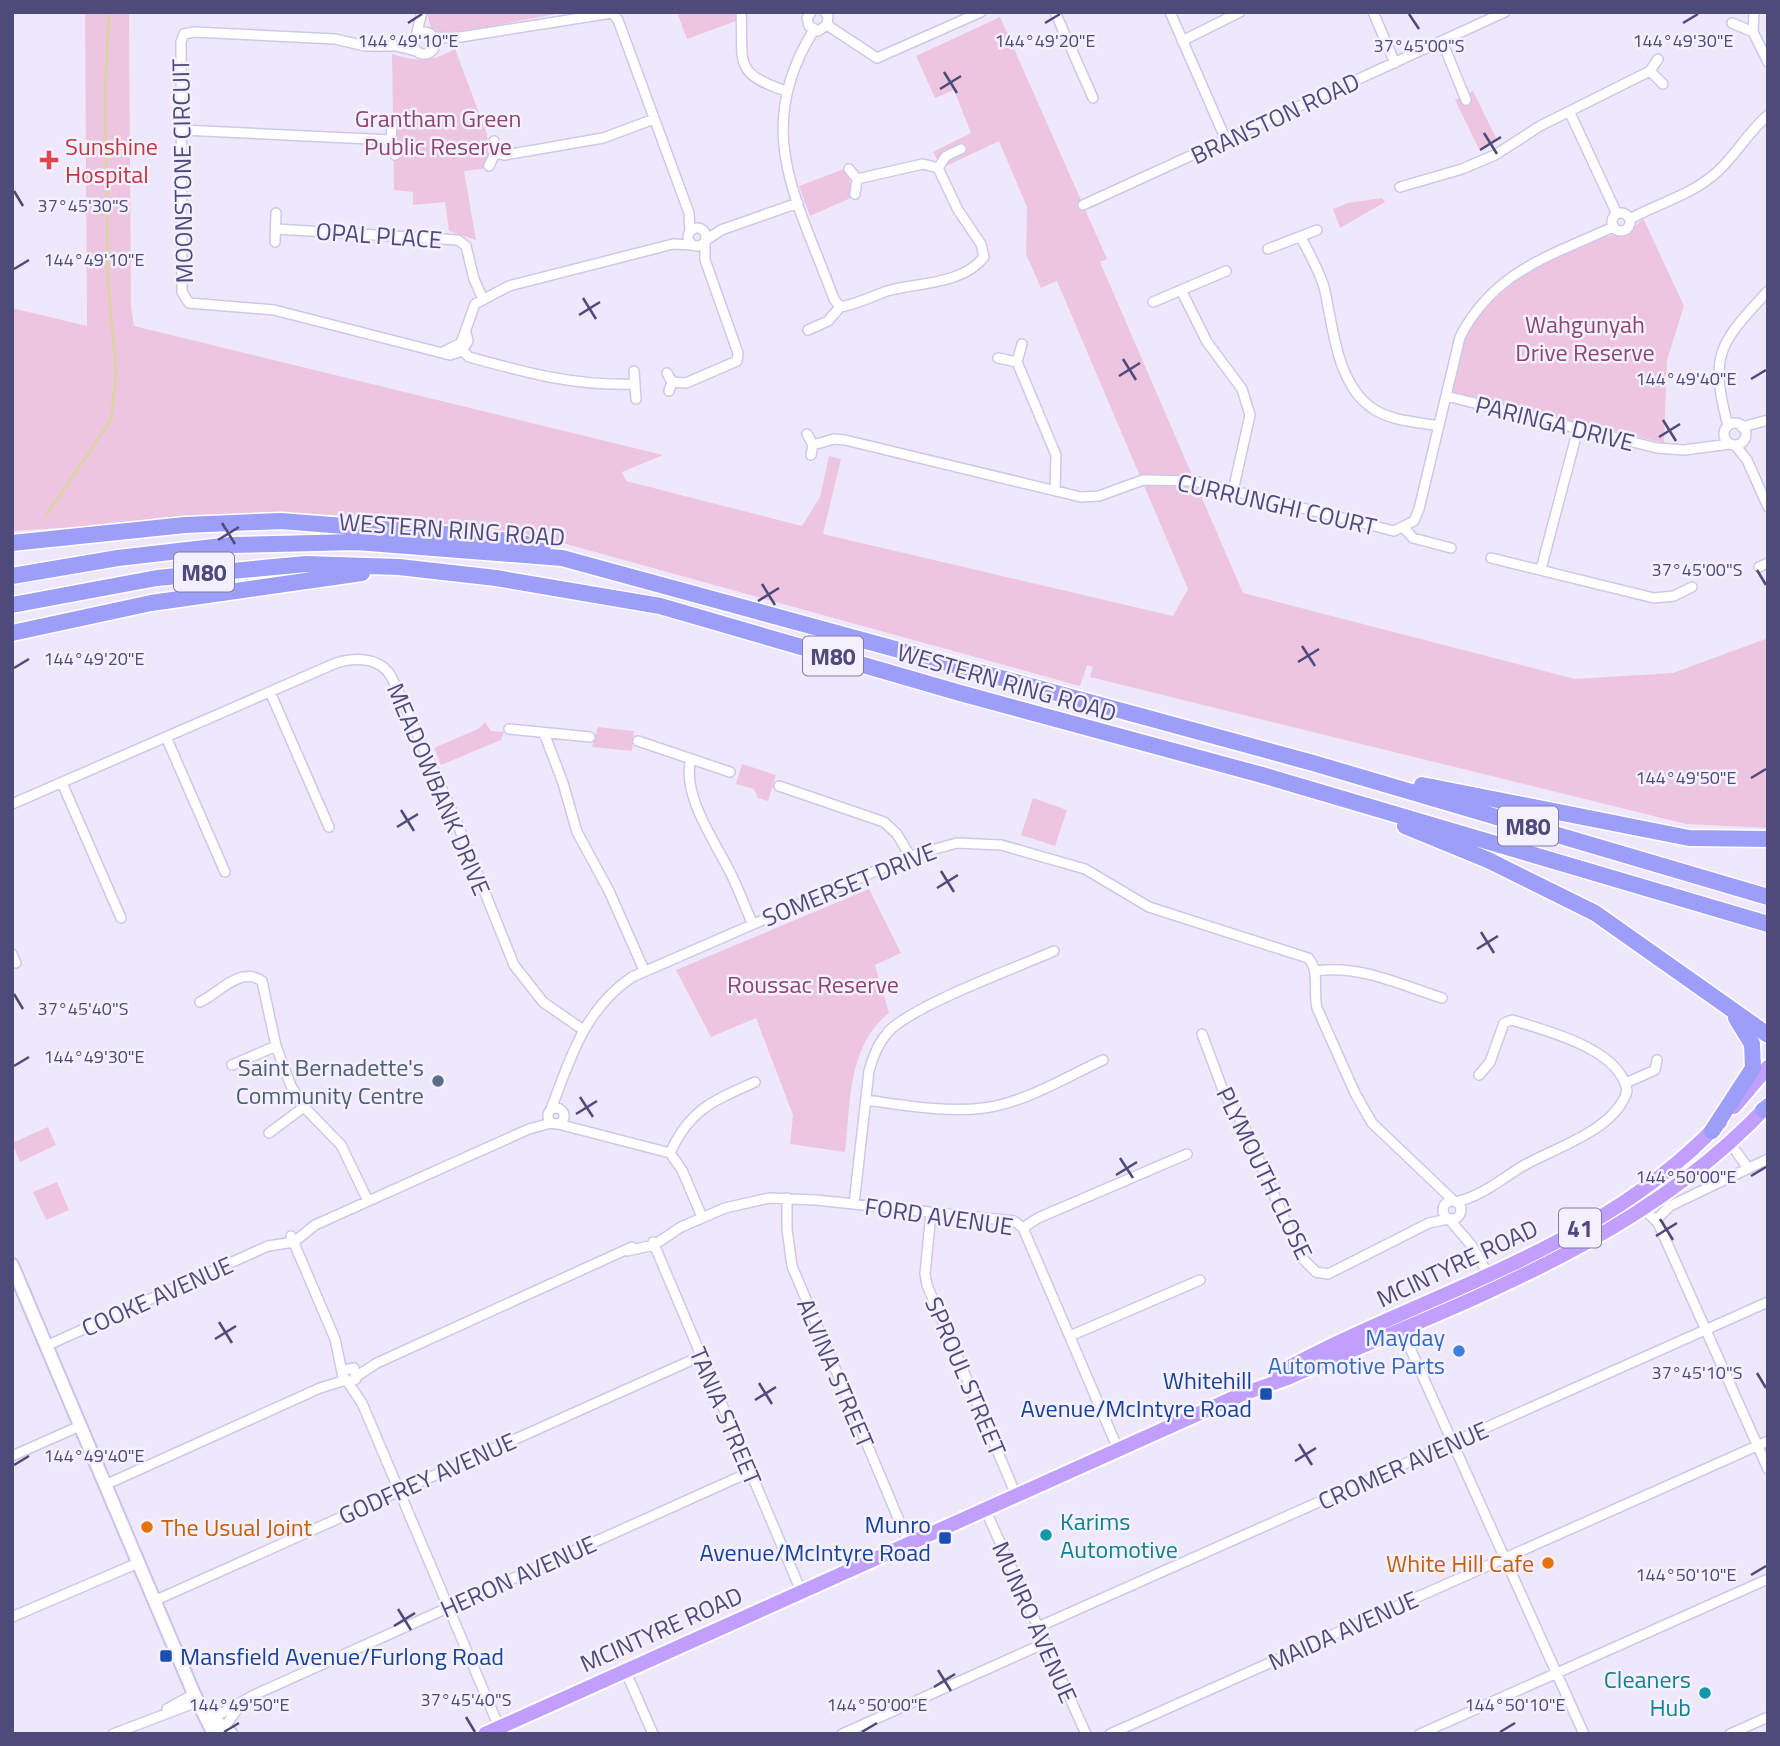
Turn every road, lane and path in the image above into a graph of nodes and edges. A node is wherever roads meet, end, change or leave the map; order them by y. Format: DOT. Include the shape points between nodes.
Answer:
graph roads {
  1 [pos="741,12"];
  2 [pos="811,12"];
  3 [pos="981,12"];
  4 [pos="1055,12"];
  5 [pos="1170,12"];
  6 [pos="1240,12"];
  7 [pos="1373,12"];
  8 [pos="1754,12"];
  9 [pos="826,13"];
  10 [pos="1502,13"];
  11 [pos="422,15"];
  12 [pos="1732,23"];
  13 [pos="827,25"];
  14 [pos="814,30"];
  15 [pos="1753,32"];
  16 [pos="431,35"];
  17 [pos="415,37"];
  18 [pos="454,38"];
  19 [pos="1182,41"];
  20 [pos="1442,41"];
  21 [pos="397,46"];
  22 [pos="416,51"];
  23 [pos="433,51"];
  24 [pos="1658,59"];
  25 [pos="1768,62"];
  26 [pos="1395,63"];
  27 [pos="1650,71"];
  28 [pos="1663,85"];
  29 [pos="786,91"];
  30 [pos="1093,98"];
  31 [pos="1466,100"];
  32 [pos="1570,113"];
  33 [pos="1768,115"];
  34 [pos="654,120"];
  35 [pos="392,125"];
  36 [pos="183,130"];
  37 [pos="391,140"];
  38 [pos="1226,140"];
  39 [pos="494,141"];
  40 [pos="961,149"];
  41 [pos="495,153"];
  42 [pos="395,155"];
  43 [pos="489,166"];
  44 [pos="938,168"];
  45 [pos="849,169"];
  46 [pos="858,180"];
  47 [pos="1400,187"];
  48 [pos="855,194"];
  49 [pos="798,203"];
  50 [pos="1083,205"];
  51 [pos="276,213"];
  52 [pos="688,213"];
  53 [pos="1617,214"];
  54 [pos="1630,219"];
  55 [pos="1613,227"];
  56 [pos="276,229"];
  57 [pos="701,229"];
  58 [pos="722,230"];
  59 [pos="1317,230"];
  60 [pos="689,233"];
  61 [pos="1301,237"];
  62 [pos="275,242"];
  63 [pos="699,243"];
  64 [pos="673,244"];
  65 [pos="1268,249"];
  66 [pos="1226,271"];
  67 [pos="1768,291"];
  68 [pos="1182,292"];
  69 [pos="483,299"];
  70 [pos="1153,302"];
  71 [pos="841,307"];
  72 [pos="808,330"];
  73 [pos="1022,344"];
  74 [pos="460,348"];
  75 [pos="998,358"];
  76 [pos="1017,362"];
  77 [pos="634,371"];
  78 [pos="667,373"];
  79 [pos="634,384"];
  80 [pos="1446,396"];
  81 [pos="636,399"];
  82 [pos="1766,421"];
  83 [pos="1439,426"];
  84 [pos="1578,429"];
  85 [pos="807,434"];
  86 [pos="1735,435"];
  87 [pos="1055,491"];
  88 [pos="1233,491"];
  89 [pos="1768,507"];
  90 [pos="1404,528"];
  91 [pos="12,543"];
  92 [pos="1451,548"];
  93 [pos="562,558"];
  94 [pos="1491,558"];
  95 [pos="399,567"];
  96 [pos="1541,569"];
  97 [pos="12,576"];
  98 [pos="1692,587"];
  99 [pos="12,605"];
  100 [pos="12,633"];
  101 [pos="270,692"];
  102 [pos="509,729"];
  103 [pos="544,733"];
  104 [pos="166,737"];
  105 [pos="590,737"];
  106 [pos="638,741"];
  107 [pos="691,759"];
  108 [pos="1313,763"];
  109 [pos="730,772"];
  110 [pos="1262,775"];
  111 [pos="62,783"];
  112 [pos="779,786"];
  113 [pos="12,804"];
  114 [pos="329,827"];
  115 [pos="1768,839"];
  116 [pos="910,856"];
  117 [pos="225,872"];
  118 [pos="1768,897"];
  119 [pos="121,918"];
  120 [pos="752,923"];
  121 [pos="1768,924"];
  122 [pos="1054,951"];
  123 [pos="644,970"];
  124 [pos="1316,971"];
  125 [pos="1442,998"];
  126 [pos="200,1002"];
  127 [pos="1733,1013"];
  128 [pos="582,1029"];
  129 [pos="1202,1034"];
  130 [pos="1768,1035"];
  131 [pos="275,1046"];
  132 [pos="1103,1060"];
  133 [pos="1657,1060"];
  134 [pos="232,1065"];
  135 [pos="1768,1067"];
  136 [pos="1479,1075"];
  137 [pos="755,1082"];
  138 [pos="1626,1083"];
  139 [pos="866,1100"];
  140 [pos="304,1107"];
  141 [pos="1766,1107"];
  142 [pos="555,1116"];
  143 [pos="1712,1130"];
  144 [pos="269,1133"];
  145 [pos="1730,1143"];
  146 [pos="670,1153"];
  147 [pos="1187,1154"];
  148 [pos="1768,1159"];
  149 [pos="1748,1168"];
  150 [pos="1429,1176"];
  151 [pos="1652,1182"];
  152 [pos="1636,1194"];
  153 [pos="787,1198"];
  154 [pos="1472,1199"];
  155 [pos="368,1201"];
  156 [pos="1455,1202"];
  157 [pos="854,1205"];
  158 [pos="1443,1208"];
  159 [pos="1645,1210"];
  160 [pos="931,1213"];
  161 [pos="1461,1213"];
  162 [pos="702,1217"];
  163 [pos="1448,1219"];
  164 [pos="1657,1220"];
  165 [pos="1429,1223"];
  166 [pos="1023,1228"];
  167 [pos="292,1239"];
  168 [pos="653,1243"];
  169 [pos="1472,1246"];
  170 [pos="12,1265"];
  171 [pos="1200,1280"];
  172 [pos="1492,1281"];
  173 [pos="18,1293"];
  174 [pos="1768,1303"];
  175 [pos="1398,1323"];
  176 [pos="1705,1331"];
  177 [pos="1070,1336"];
  178 [pos="46,1346"];
  179 [pos="701,1356"];
  180 [pos="350,1374"];
  181 [pos="80,1426"];
  182 [pos="1768,1441"];
  183 [pos="1453,1443"];
  184 [pos="1757,1446"];
  185 [pos="1118,1450"];
  186 [pos="12,1456"];
  187 [pos="1768,1469"];
  188 [pos="750,1472"];
  189 [pos="104,1485"];
  190 [pos="400,1491"];
  191 [pos="1016,1495"];
  192 [pos="985,1510"];
  193 [pos="909,1544"];
  194 [pos="1504,1557"];
  195 [pos="138,1563"];
  196 [pos="1768,1579"];
  197 [pos="801,1591"];
  198 [pos="154,1601"];
  199 [pos="449,1607"];
  200 [pos="12,1617"];
  201 [pos="1038,1627"];
  202 [pos="1045,1643"];
  203 [pos="625,1670"];
  204 [pos="1556,1672"];
  205 [pos="248,1698"];
  206 [pos="197,1701"];
  207 [pos="1768,1717"];
  208 [pos="214,1718"];
  209 [pos="499,1727"];
  210 [pos="223,1732"];
  211 [pos="113,1734"];
  212 [pos="485,1734"];
  213 [pos="653,1734"];
  214 [pos="842,1734"];
  215 [pos="1086,1734"];
  216 [pos="1110,1734"];
  217 [pos="1420,1734"];
  218 [pos="1584,1734"];
  219 [pos="1730,1734"];
  1 -- 29 [label="street" via="741,49 748,74"];
  2 -- 14 [label="street" via="807,22"];
  3 -- 13 [label="street" via="877,58"];
  4 -- 30 [label="street"];
  5 -- 19 [label="street"];
  6 -- 19 [label="street"];
  7 -- 26 [label="street"];
  8 -- 15 [label="street"];
  9 -- 13 [label="street"];
  10 -- 20 [label="street, BRANSTON ROAD"];
  11 -- 16 [label="street"];
  11 -- 17 [label="street"];
  12 -- 15 [label="street"];
  13 -- 14 [label="street"];
  14 -- 29 [label="street"];
  15 -- 25 [label="street"];
  16 -- 17 [label="street, MOONSTONE CIRCUIT"];
  16 -- 18 [label="street"];
  16 -- 23 [label="street"];
  17 -- 21 [label="street, MOONSTONE CIRCUIT"];
  17 -- 22 [label="street"];
  18 -- 23 [label="street"];
  18 -- 34 [label="street" via="612,13"];
  19 -- 38 [label="street"];
  20 -- 26 [label="street, BRANSTON ROAD"];
  20 -- 31 [label="street"];
  21 -- 22 [label="street, MOONSTONE CIRCUIT"];
  21 -- 36 [label="street, MOONSTONE CIRCUIT" via="365,47 335,39 184,34"];
  22 -- 23 [label="street, MOONSTONE CIRCUIT" via="425,55"];
  24 -- 27 [label="street"];
  26 -- 38 [label="street, BRANSTON ROAD"];
  27 -- 28 [label="street"];
  27 -- 32 [label="street"];
  29 -- 49 [label="street" via="781,140"];
  32 -- 47 [label="street" via="1462,169"];
  32 -- 53 [label="street"];
  33 -- 54 [label="street" via="1704,183"];
  34 -- 41 [label="street" via="603,138"];
  34 -- 52 [label="street"];
  35 -- 37 [label="street"];
  36 -- 37 [label="street"];
  36 -- 74 [label="street, MOONSTONE CIRCUIT" via="182,292 186,301 274,310 443,352"];
  37 -- 42 [label="street"];
  38 -- 50 [label="street, BRANSTON ROAD"];
  39 -- 41 [label="street"];
  40 -- 44 [label="street" via="946,156"];
  41 -- 43 [label="street"];
  44 -- 46 [label="street" via="923,164"];
  44 -- 71 [label="street" via="984,257 977,265 928,285 900,288"];
  45 -- 46 [label="street"];
  46 -- 48 [label="street"];
  49 -- 58 [label="street"];
  49 -- 71 [label="street"];
  51 -- 56 [label="street"];
  52 -- 57 [label="street"];
  52 -- 60 [label="street"];
  53 -- 54 [label="street"];
  53 -- 55 [label="street"];
  54 -- 55 [label="street" via="1627,230"];
  55 -- 80 [label="street" via="1519,271 1487,296 1460,337"];
  56 -- 62 [label="street"];
  56 -- 69 [label="street, OPAL PLACE" via="458,240 466,246"];
  57 -- 58 [label="street"];
  57 -- 60 [label="street"];
  57 -- 63 [label="street"];
  58 -- 63 [label="street"];
  59 -- 61 [label="street"];
  60 -- 63 [label="street"];
  60 -- 64 [label="street"];
  61 -- 65 [label="street"];
  61 -- 83 [label="street" via="1325,290 1332,338 1357,393 1370,408 1387,416"];
  63 -- 64 [label="street"];
  63 -- 78 [label="street" via="738,352 737,361 670,387"];
  64 -- 69 [label="street" via="509,286"];
  66 -- 68 [label="street"];
  67 -- 86 [label="street" via="1733,330 1720,355 1717,383"];
  68 -- 70 [label="street"];
  68 -- 88 [label="street" via="1207,342 1242,389 1250,415"];
  69 -- 74 [label="street" via="475,304"];
  71 -- 72 [label="street" via="831,319"];
  73 -- 76 [label="street"];
  74 -- 79 [label="street" via="473,358 559,381 592,386"];
  75 -- 76 [label="street"];
  76 -- 87 [label="street" via="1055,455"];
  77 -- 79 [label="street"];
  79 -- 81 [label="street"];
  80 -- 83 [label="street"];
  80 -- 84 [label="street, PARINGA DRIVE"];
  82 -- 86 [label="street, PARINGA DRIVE"];
  83 -- 90 [label="street" via="1419,509 1414,521"];
  84 -- 86 [label="street, PARINGA DRIVE" via="1667,449 1707,446"];
  84 -- 96 [label="street"];
  85 -- 87 [label="street, CURRUNGHI COURT" via="812,450 834,439 845,440"];
  86 -- 89 [label="street"];
  87 -- 88 [label="street, CURRUNGHI COURT" via="1099,496 1143,480 1167,479"];
  88 -- 90 [label="street, CURRUNGHI COURT" via="1394,531"];
  90 -- 92 [label="street, CURRUNGHI COURT" via="1413,538"];
  91 -- 93 [label="highway" via="186,525 281,521 471,536 523,543"];
  93 -- 97 [label="highway, WESTERN RING ROAD / M80" via="356,542 231,545"];
  93 -- 108 [label="highway, WESTERN RING ROAD / M80"];
  94 -- 96 [label="street"];
  95 -- 99 [label="highway, WESTERN RING ROAD / M80" via="256,566 158,578"];
  95 -- 100 [label="highway" via="151,603"];
  95 -- 110 [label="highway, WESTERN RING ROAD / M80" via="660,606"];
  96 -- 98 [label="street" via="1654,598 1674,596"];
  101 -- 104 [label="street, MEADOWBANK DRIVE"];
  101 -- 114 [label="street"];
  101 -- 128 [label="street, MEADOWBANK DRIVE" via="345,660 371,661 388,671 455,818 514,965 543,1002"];
  102 -- 103 [label="street"];
  103 -- 105 [label="street"];
  103 -- 123 [label="street" via="577,832 610,891"];
  104 -- 111 [label="street, MEADOWBANK DRIVE"];
  104 -- 117 [label="street"];
  106 -- 107 [label="street"];
  107 -- 109 [label="street"];
  107 -- 120 [label="street" via="689,776 706,832"];
  108 -- 115 [label="highway" via="1689,838"];
  108 -- 118 [label="highway, WESTERN RING ROAD / M80"];
  110 -- 121 [label="highway, WESTERN RING ROAD / M80"];
  110 -- 127 [label="highway" via="1383,817 1550,889 1595,913"];
  111 -- 113 [label="street, MEADOWBANK DRIVE"];
  111 -- 119 [label="street"];
  112 -- 116 [label="street" via="877,818 897,834"];
  116 -- 120 [label="street, SOMERSET DRIVE"];
  116 -- 124 [label="street, SOMERSET DRIVE" via="936,847 978,842 1048,858 1085,869 1149,907 1308,958"];
  120 -- 123 [label="street, SOMERSET DRIVE"];
  122 -- 139 [label="street" via="897,1024 872,1057"];
  123 -- 128 [label="street, SOMERSET DRIVE" via="610,993"];
  124 -- 125 [label="street" via="1358,971"];
  124 -- 150 [label="street" via="1317,1008 1359,1102 1379,1131"];
  126 -- 131 [label="street" via="236,979 258,978 265,985"];
  127 -- 130 [label="highway"];
  127 -- 143 [label="highway" via="1752,1044 1753,1068"];
  128 -- 142 [label="street, SOMERSET DRIVE" via="560,1086"];
  129 -- 165 [label="street, PLYMOUTH CLOSE" via="1224,1093 1243,1124 1308,1266 1328,1274"];
  131 -- 134 [label="street"];
  131 -- 140 [label="street"];
  132 -- 139 [label="street" via="986,1108 961,1110"];
  133 -- 138 [label="street" via="1655,1070"];
  135 -- 143 [label="main road, 41"];
  136 -- 138 [label="street" via="1490,1062 1506,1021 1513,1020 1579,1043 1620,1071"];
  137 -- 146 [label="street" via="696,1112"];
  138 -- 154 [label="street" via="1621,1105 1589,1132"];
  139 -- 157 [label="street"];
  140 -- 144 [label="street"];
  140 -- 155 [label="street" via="341,1145"];
  141 -- 145 [label="main road, 41"];
  142 -- 146 [label="street"];
  142 -- 155 [label="street, COOKE AVENUE"];
  143 -- 151 [label="main road, 41"];
  145 -- 149 [label="street"];
  145 -- 151 [label="main road" via="1717,1142 1685,1166"];
  145 -- 159 [label="main road, MCINTYRE ROAD / 41"];
  146 -- 162 [label="street"];
  147 -- 166 [label="street, FORD AVENUE"];
  148 -- 149 [label="street"];
  149 -- 164 [label="street" via="1670,1206"];
  150 -- 156 [label="street"];
  150 -- 158 [label="street"];
  151 -- 152 [label="main road, MCINTYRE ROAD / 41"];
  152 -- 159 [label="main road"];
  152 -- 172 [label="main road, MCINTYRE ROAD / 41"];
  153 -- 157 [label="street, FORD AVENUE"];
  153 -- 162 [label="street, FORD AVENUE" via="739,1203"];
  153 -- 193 [label="street, ALVINA STREET" via="792,1266"];
  154 -- 156 [label="street"];
  154 -- 161 [label="street"];
  155 -- 167 [label="street, COOKE AVENUE"];
  156 -- 158 [label="street"];
  156 -- 161 [label="street"];
  157 -- 160 [label="street, FORD AVENUE"];
  158 -- 163 [label="street"];
  158 -- 165 [label="street, PLYMOUTH CLOSE"];
  159 -- 164 [label="street"];
  159 -- 172 [label="main road, MCINTYRE ROAD / 41" via="1570,1252"];
  160 -- 166 [label="street, FORD AVENUE" via="1014,1221"];
  160 -- 191 [label="street, SPROUL STREET" via="928,1286"];
  161 -- 163 [label="street, PLYMOUTH CLOSE"];
  161 -- 169 [label="street"];
  162 -- 168 [label="street, FORD AVENUE" via="663,1231"];
  163 -- 165 [label="street, PLYMOUTH CLOSE"];
  163 -- 169 [label="street"];
  164 -- 176 [label="street"];
  166 -- 177 [label="street"];
  167 -- 178 [label="street, COOKE AVENUE" via="275,1240"];
  167 -- 180 [label="street"];
  168 -- 179 [label="street, TANIA STREET"];
  168 -- 180 [label="street, FORD AVENUE" via="636,1244"];
  169 -- 172 [label="street"];
  170 -- 173 [label="street"];
  171 -- 177 [label="street"];
  172 -- 175 [label="main road, MCINTYRE ROAD / 41"];
  173 -- 178 [label="street"];
  174 -- 176 [label="street, CROMER AVENUE"];
  175 -- 183 [label="street"];
  175 -- 185 [label="main road, MCINTYRE ROAD / 41" via="1280,1371 1240,1395"];
  176 -- 183 [label="street, CROMER AVENUE"];
  176 -- 184 [label="street"];
  177 -- 185 [label="street"];
  178 -- 181 [label="street"];
  179 -- 188 [label="street, TANIA STREET"];
  179 -- 190 [label="street, GODFREY AVENUE"];
  180 -- 189 [label="street, FORD AVENUE"];
  180 -- 190 [label="street"];
  181 -- 186 [label="street"];
  181 -- 189 [label="street"];
  182 -- 184 [label="street, MAIDA AVENUE"];
  183 -- 194 [label="street"];
  183 -- 201 [label="street, CROMER AVENUE"];
  184 -- 187 [label="street"];
  184 -- 194 [label="street, MAIDA AVENUE"];
  185 -- 191 [label="main road, MCINTYRE ROAD / 41"];
  188 -- 197 [label="street, TANIA STREET"];
  188 -- 199 [label="street, HERON AVENUE"];
  189 -- 195 [label="street"];
  190 -- 198 [label="street, GODFREY AVENUE"];
  190 -- 199 [label="street"];
  191 -- 192 [label="main road, MCINTYRE ROAD / 41"];
  192 -- 193 [label="main road, MCINTYRE ROAD / 41"];
  192 -- 201 [label="street, MUNRO AVENUE"];
  193 -- 197 [label="main road, MCINTYRE ROAD / 41"];
  194 -- 204 [label="street"];
  194 -- 216 [label="street, MAIDA AVENUE"];
  195 -- 198 [label="street"];
  195 -- 200 [label="street"];
  196 -- 204 [label="street"];
  197 -- 203 [label="main road, MCINTYRE ROAD / 41"];
  198 -- 206 [label="street"];
  199 -- 205 [label="street, HERON AVENUE"];
  199 -- 209 [label="street"];
  201 -- 202 [label="street, MUNRO AVENUE"];
  202 -- 214 [label="street"];
  202 -- 215 [label="street, MUNRO AVENUE"];
  203 -- 209 [label="main road, MCINTYRE ROAD / 41"];
  203 -- 213 [label="street"];
  204 -- 217 [label="street"];
  204 -- 218 [label="street"];
  205 -- 208 [label="street, HERON AVENUE"];
  205 -- 210 [label="street, HERON AVENUE"];
  206 -- 208 [label="street"];
  206 -- 210 [label="street"];
  206 -- 211 [label="street"];
  207 -- 219 [label="street"];
  208 -- 210 [label="street"];
  209 -- 212 [label="main road, MCINTYRE ROAD / 41"];
}
